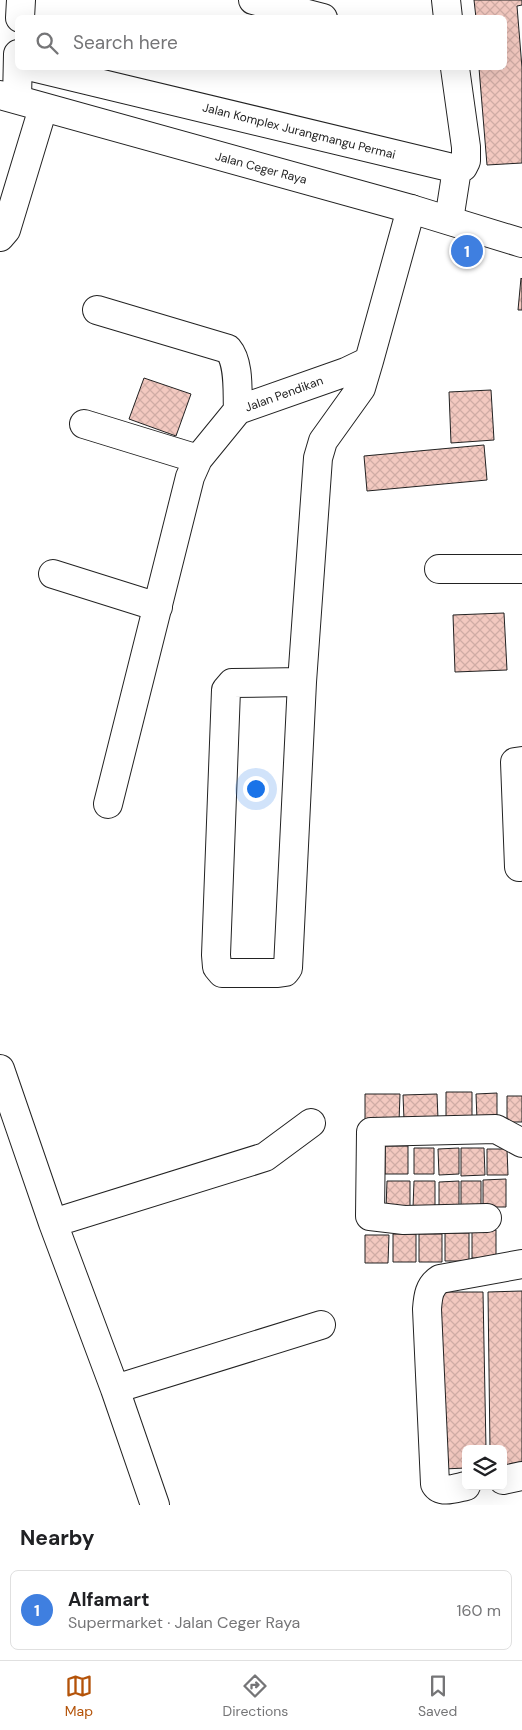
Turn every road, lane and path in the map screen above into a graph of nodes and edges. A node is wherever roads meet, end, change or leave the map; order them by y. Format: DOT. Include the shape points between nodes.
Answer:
graph roads {
  1 [pos="21,0"];
  2 [pos="252,0"];
  3 [pos="446,0"];
  4 [pos="20,15"];
  5 [pos="311,15"];
  6 [pos="448,15"];
  7 [pos="17,70"];
  8 [pos="44,70"];
  9 [pos="455,70"];
  10 [pos="19,100"];
  11 [pos="457,169"];
  12 [pos="411,209"];
  13 [pos="449,220"];
  14 [pos="0,238"];
  15 [pos="522,242"];
  16 [pos="97,310"];
  17 [pos="369,361"];
  18 [pos="238,410"];
  19 [pos="84,424"];
  20 [pos="198,459"];
  21 [pos="439,569"];
  22 [pos="522,569"];
  23 [pos="54,574"];
  24 [pos="158,607"];
  25 [pos="302,682"];
  26 [pos="522,761"];
  27 [pos="108,804"];
  28 [pos="519,867"];
  29 [pos="0,1069"];
  30 [pos="311,1123"];
  31 [pos="522,1143"];
  32 [pos="487,1218"];
  33 [pos="53,1223"];
  34 [pos="522,1264"];
  35 [pos="321,1325"];
  36 [pos="115,1389"];
  37 [pos="522,1476"];
  38 [pos="507,1479"];
  39 [pos="462,1487"];
  40 [pos="156,1505"];
  1 -- 4 [label="street"];
  2 -- 5 [label="street"];
  3 -- 6 [label="street"];
  7 -- 10 [label="street"];
  8 -- 11 [label="street, Jalan Komplex Jurangmangu Permai"];
  9 -- 11 [label="street" via="466,147 466,161 463,168"];
  10 -- 12 [label="street, Jalan Ceger Raya"];
  10 -- 14 [label="street" via="6,230"];
  11 -- 13 [label="street"];
  12 -- 13 [label="street, Jalan Ceger Raya"];
  12 -- 17 [label="street"];
  13 -- 15 [label="street, Jalan Ceger Raya"];
  16 -- 18 [label="street, Jalan Pendikan" via="228,349 235,362"];
  17 -- 18 [label="street, Jalan Pendikan"];
  17 -- 25 [label="street" via="361,388 323,441 318,458"];
  18 -- 20 [label="street"];
  19 -- 20 [label="street"];
  20 -- 24 [label="street" via="190,477"];
  21 -- 22 [label="street"];
  23 -- 24 [label="street"];
  24 -- 27 [label="street"];
  25 -- 25 [label="street" via="288,968 278,973 222,972 217,967 216,955 226,690 232,683"];
  26 -- 28 [label="street" via="515,762"];
  29 -- 33 [label="street"];
  30 -- 33 [label="street" via="265,1157"];
  31 -- 32 [label="street" via="496,1129 371,1132 370,1216 404,1220"];
  33 -- 36 [label="street"];
  34 -- 39 [label="street" via="440,1279 429,1294 435,1484 442,1490"];
  35 -- 36 [label="street"];
  36 -- 40 [label="street"];
  37 -- 38 [label="street"];
}
